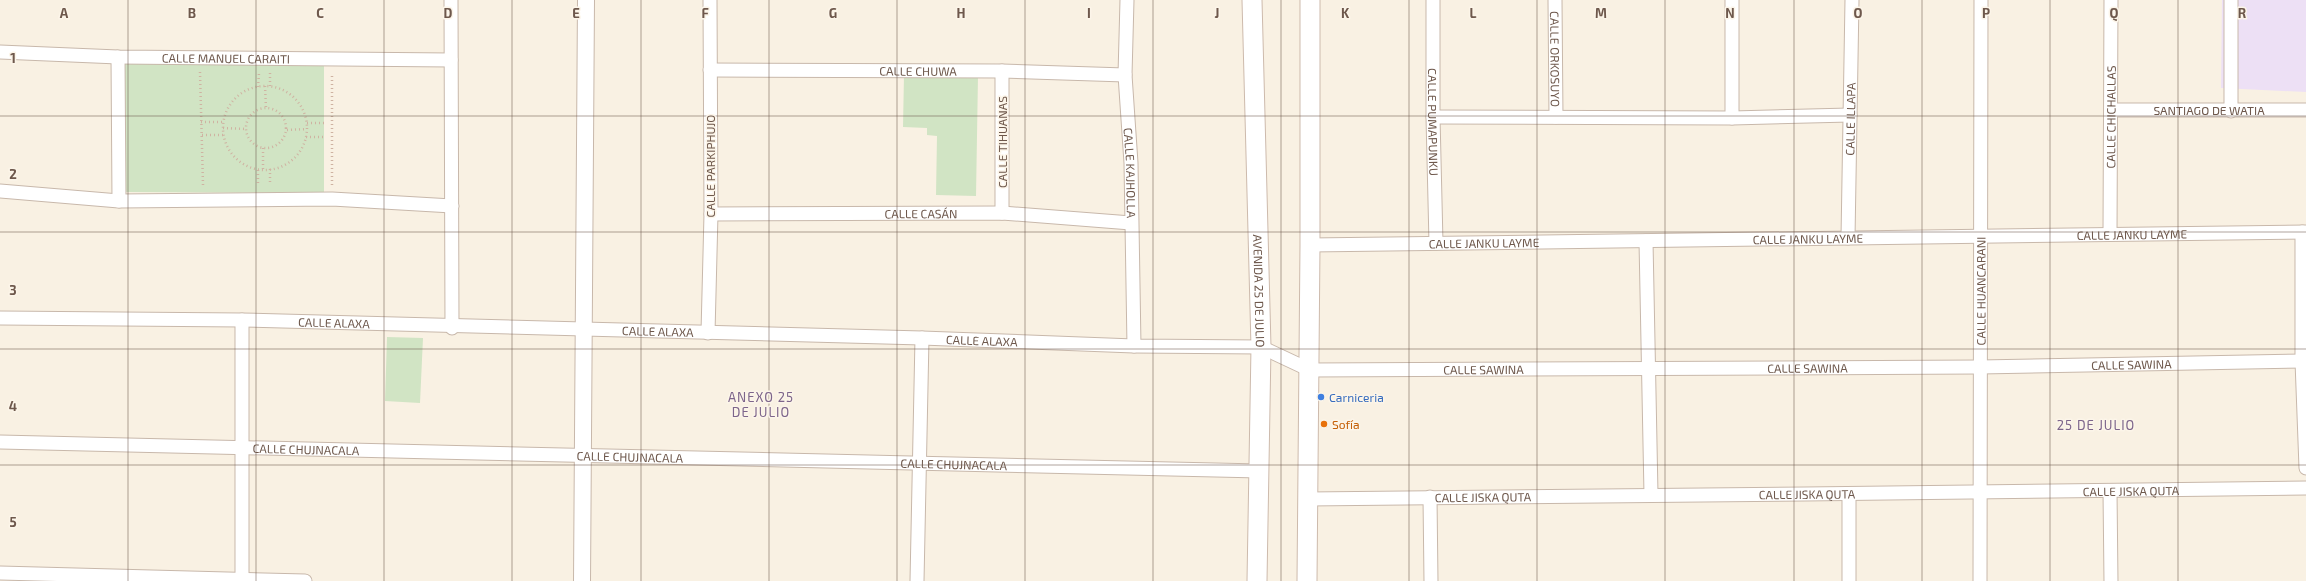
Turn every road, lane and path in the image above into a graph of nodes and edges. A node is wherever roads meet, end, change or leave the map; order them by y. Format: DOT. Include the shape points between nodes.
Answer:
graph roads {
  1 [pos="451,0"];
  2 [pos="586,0"];
  3 [pos="710,0"];
  4 [pos="1127,0"];
  5 [pos="1252,0"];
  6 [pos="1310,0"];
  7 [pos="1433,0"];
  8 [pos="1555,0"];
  9 [pos="1732,0"];
  10 [pos="1852,0"];
  11 [pos="1981,0"];
  12 [pos="2111,0"];
  13 [pos="2232,0"];
  14 [pos="0,52"];
  15 [pos="118,57"];
  16 [pos="201,58"];
  17 [pos="332,58"];
  18 [pos="451,60"];
  19 [pos="710,70"];
  20 [pos="259,71"];
  21 [pos="270,71"];
  22 [pos="1002,71"];
  23 [pos="1126,75"];
  24 [pos="258,86"];
  25 [pos="265,86"];
  26 [pos="270,86"];
  27 [pos="266,108"];
  28 [pos="2112,110"];
  29 [pos="2306,110"];
  30 [pos="2231,111"];
  31 [pos="1850,115"];
  32 [pos="1433,117"];
  33 [pos="1556,117"];
  34 [pos="1732,118"];
  35 [pos="201,122"];
  36 [pos="224,122"];
  37 [pos="307,123"];
  38 [pos="324,123"];
  39 [pos="223,128"];
  40 [pos="246,129"];
  41 [pos="307,129"];
  42 [pos="287,130"];
  43 [pos="202,135"];
  44 [pos="224,135"];
  45 [pos="306,137"];
  46 [pos="324,137"];
  47 [pos="263,148"];
  48 [pos="270,169"];
  49 [pos="258,170"];
  50 [pos="263,170"];
  51 [pos="0,191"];
  52 [pos="259,192"];
  53 [pos="270,193"];
  54 [pos="332,199"];
  55 [pos="119,201"];
  56 [pos="204,202"];
  57 [pos="452,206"];
  58 [pos="1002,213"];
  59 [pos="711,214"];
  60 [pos="1131,223"];
  61 [pos="2304,232"];
  62 [pos="2110,234"];
  63 [pos="1980,236"];
  64 [pos="1848,238"];
  65 [pos="1646,241"];
  66 [pos="1436,243"];
  67 [pos="1310,245"];
  68 [pos="0,318"];
  69 [pos="242,320"];
  70 [pos="452,328"];
  71 [pos="583,330"];
  72 [pos="708,333"];
  73 [pos="922,338"];
  74 [pos="1134,346"];
  75 [pos="1261,347"];
  76 [pos="2304,361"];
  77 [pos="1980,367"];
  78 [pos="1649,368"];
  79 [pos="1310,370"];
  80 [pos="0,442"];
  81 [pos="242,449"];
  82 [pos="583,456"];
  83 [pos="920,465"];
  84 [pos="2306,468"];
  85 [pos="1260,471"];
  86 [pos="2306,488"];
  87 [pos="2110,491"];
  88 [pos="1980,493"];
  89 [pos="1651,494"];
  90 [pos="1849,495"];
  91 [pos="1430,497"];
  92 [pos="1308,499"];
  93 [pos="0,573"];
  94 [pos="242,579"];
  95 [pos="305,581"];
  96 [pos="582,581"];
  97 [pos="917,581"];
  98 [pos="1257,581"];
  99 [pos="1307,581"];
  100 [pos="1430,581"];
  101 [pos="1849,581"];
  102 [pos="1980,581"];
  103 [pos="2111,581"];
  1 -- 18 [label="street"];
  2 -- 71 [label="street"];
  3 -- 19 [label="street, CALLE PARKIPHUJO"];
  4 -- 23 [label="street, CALLE KAJHOLLA"];
  5 -- 75 [label="main road, AVENIDA 25 DE JULIO"];
  6 -- 67 [label="main road"];
  7 -- 32 [label="street, CALLE PUMAPUNKU"];
  8 -- 33 [label="street, CALLE ORKOSUYO"];
  9 -- 34 [label="street"];
  10 -- 31 [label="street, CALLE ILLAPA"];
  11 -- 63 [label="street, CALLE HUANCARANI"];
  12 -- 28 [label="street, CALLE CHICHALLAS"];
  13 -- 30 [label="street"];
  14 -- 15 [label="street, CALLE MANUEL CARAITI"];
  15 -- 16 [label="street, CALLE MANUEL CARAITI"];
  15 -- 55 [label="street"];
  16 -- 17 [label="street, CALLE MANUEL CARAITI"];
  16 -- 35 [label="path"];
  17 -- 18 [label="street, CALLE MANUEL CARAITI"];
  17 -- 54 [label="path"];
  18 -- 57 [label="street"];
  19 -- 22 [label="street, CALLE CHUWA"];
  19 -- 59 [label="street, CALLE PARKIPHUJO"];
  20 -- 24 [label="path"];
  21 -- 26 [label="path"];
  22 -- 23 [label="street, CALLE CHUWA"];
  22 -- 58 [label="street, CALLE TIHUANAS"];
  23 -- 60 [label="street, CALLE KAJHOLLA" via="1131,163"];
  24 -- 25 [label="path"];
  24 -- 36 [label="path" via="240,94 231,103"];
  25 -- 26 [label="path"];
  25 -- 27 [label="path"];
  26 -- 37 [label="path" via="290,94 300,103"];
  27 -- 40 [label="path" via="254,112"];
  27 -- 42 [label="path" via="273,109 283,117"];
  28 -- 30 [label="street, SANTIAGO DE WATIA"];
  28 -- 62 [label="street, CALLE CHICHALLAS"];
  29 -- 30 [label="street, SANTIAGO DE WATIA"];
  31 -- 34 [label="street"];
  31 -- 64 [label="street, CALLE ILLAPA"];
  32 -- 33 [label="street"];
  32 -- 66 [label="street, CALLE PUMAPUNKU"];
  33 -- 34 [label="street"];
  35 -- 36 [label="path"];
  35 -- 43 [label="path"];
  36 -- 39 [label="path"];
  37 -- 38 [label="path"];
  37 -- 41 [label="path"];
  39 -- 40 [label="path"];
  39 -- 44 [label="path"];
  40 -- 47 [label="path" via="251,142"];
  41 -- 42 [label="path"];
  41 -- 45 [label="path"];
  42 -- 47 [label="path" via="276,146"];
  43 -- 44 [label="path"];
  43 -- 56 [label="path"];
  44 -- 49 [label="path" via="233,155 244,165"];
  45 -- 46 [label="path"];
  45 -- 48 [label="path" via="297,155 286,165"];
  47 -- 50 [label="path"];
  48 -- 50 [label="path"];
  48 -- 53 [label="path"];
  49 -- 50 [label="path"];
  49 -- 52 [label="path"];
  51 -- 55 [label="street"];
  54 -- 56 [label="street"];
  54 -- 57 [label="street"];
  55 -- 56 [label="street"];
  57 -- 70 [label="street"];
  58 -- 59 [label="street, CALLE CASÁN"];
  58 -- 60 [label="street, CALLE CASÁN"];
  59 -- 72 [label="street, CALLE PARKIPHUJO"];
  60 -- 74 [label="street, CALLE KAJHOLLA"];
  61 -- 62 [label="street, CALLE JANKU LAYME"];
  61 -- 76 [label="street"];
  62 -- 63 [label="street, CALLE JANKU LAYME"];
  63 -- 64 [label="street, CALLE JANKU LAYME"];
  63 -- 77 [label="street, CALLE HUANCARANI"];
  64 -- 65 [label="street, CALLE JANKU LAYME"];
  65 -- 66 [label="street, CALLE JANKU LAYME"];
  65 -- 78 [label="street"];
  66 -- 67 [label="street, CALLE JANKU LAYME"];
  67 -- 79 [label="main road"];
  68 -- 69 [label="street, CALLE ALAXA"];
  69 -- 70 [label="street, CALLE ALAXA"];
  69 -- 81 [label="street"];
  70 -- 71 [label="street, CALLE ALAXA"];
  71 -- 72 [label="street, CALLE ALAXA"];
  71 -- 82 [label="street"];
  72 -- 73 [label="street, CALLE ALAXA"];
  73 -- 74 [label="street, CALLE ALAXA"];
  73 -- 83 [label="street"];
  74 -- 75 [label="street, CALLE ALAXA"];
  75 -- 79 [label="street, CALLE ALAXA"];
  75 -- 85 [label="main road, AVENIDA 25 DE JULIO"];
  76 -- 77 [label="street, CALLE SAWINA"];
  76 -- 84 [label="street"];
  77 -- 78 [label="street, CALLE SAWINA"];
  77 -- 88 [label="street, CALLE HUANCARANI"];
  78 -- 79 [label="street, CALLE SAWINA"];
  78 -- 89 [label="street"];
  79 -- 92 [label="main road"];
  80 -- 81 [label="street, CALLE CHUJNACALA"];
  81 -- 82 [label="street, CALLE CHUJNACALA"];
  81 -- 94 [label="street"];
  82 -- 83 [label="street, CALLE CHUJNACALA"];
  82 -- 96 [label="street"];
  83 -- 85 [label="street, CALLE CHUJNACALA"];
  83 -- 97 [label="street"];
  85 -- 98 [label="main road, AVENIDA 25 DE JULIO"];
  86 -- 87 [label="street, CALLE JISKA QUTA"];
  87 -- 88 [label="street, CALLE JISKA QUTA"];
  87 -- 103 [label="street"];
  88 -- 90 [label="street, CALLE JISKA QUTA"];
  88 -- 102 [label="street, CALLE HUANCARANI"];
  89 -- 90 [label="street, CALLE JISKA QUTA"];
  89 -- 91 [label="street, CALLE JISKA QUTA"];
  90 -- 101 [label="street"];
  91 -- 92 [label="street, CALLE JISKA QUTA"];
  91 -- 100 [label="street"];
  92 -- 99 [label="main road"];
  93 -- 94 [label="street"];
  94 -- 95 [label="street"];
}
